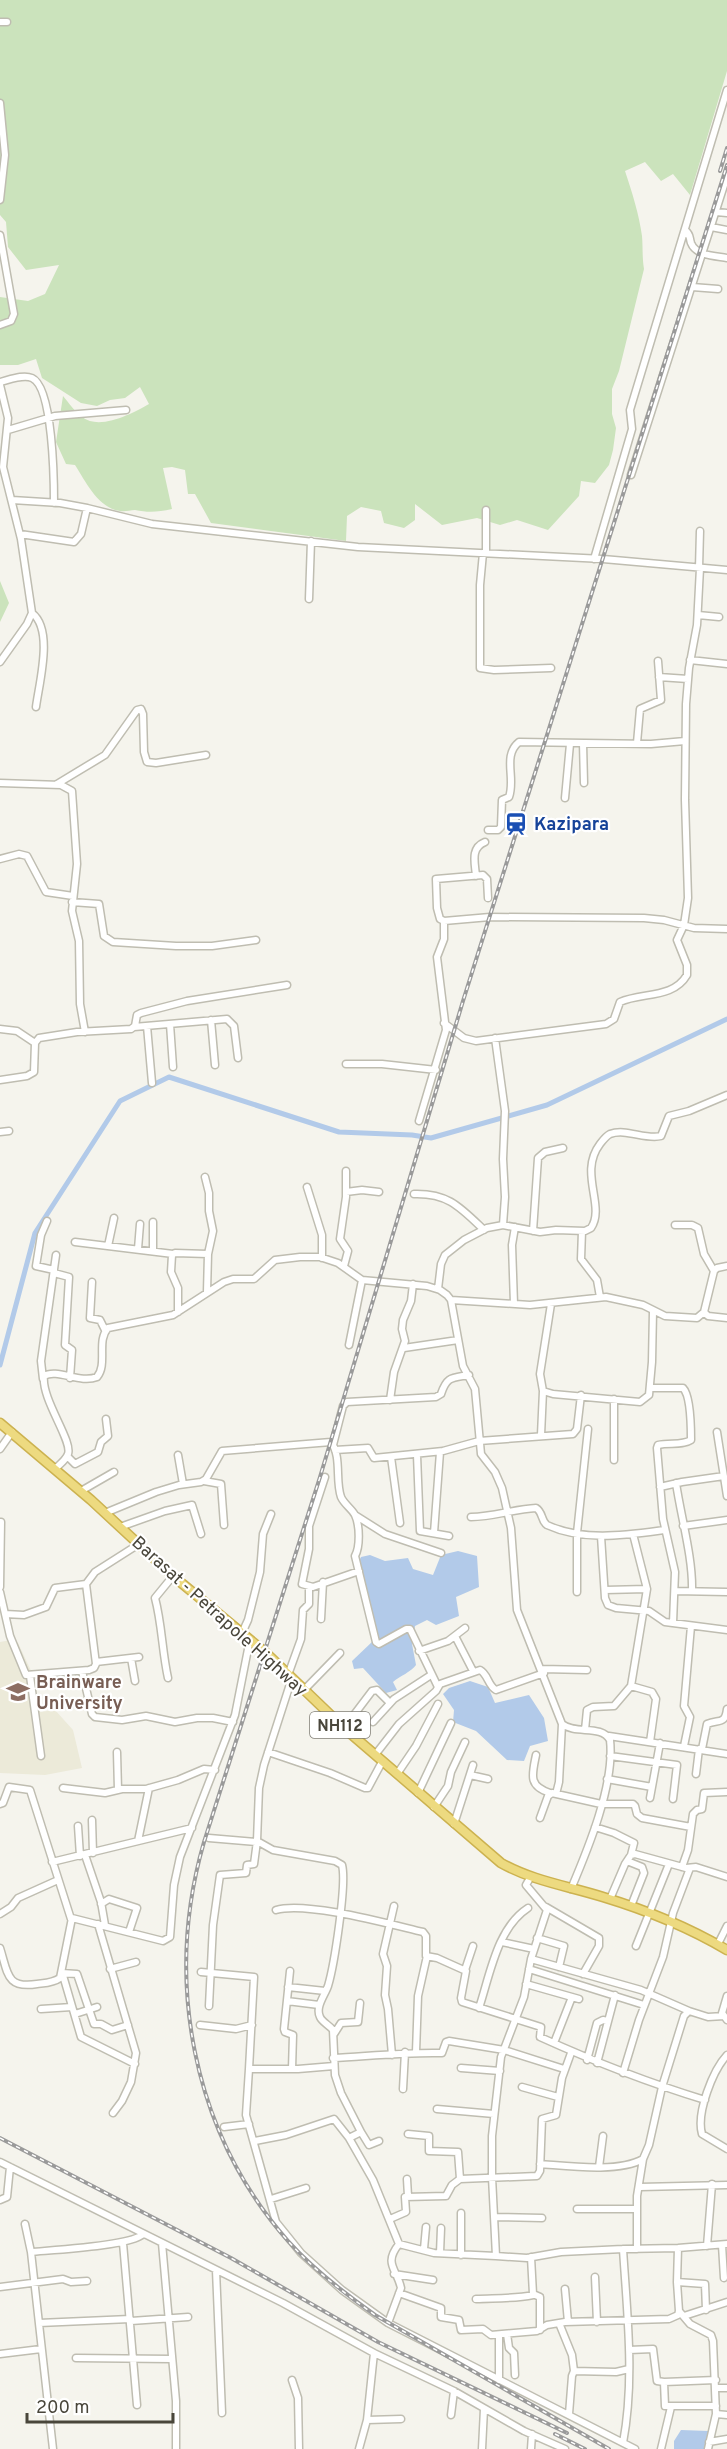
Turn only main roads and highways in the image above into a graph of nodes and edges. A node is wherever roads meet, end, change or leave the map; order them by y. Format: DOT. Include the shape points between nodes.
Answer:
graph roads {
  1 [pos="0,1423"];
  2 [pos="727,1950"];
  1 -- 2 [label="highway, Barasat - Petrapole Highway / NH112" via="501,1863 530,1878 649,1912"];
}
